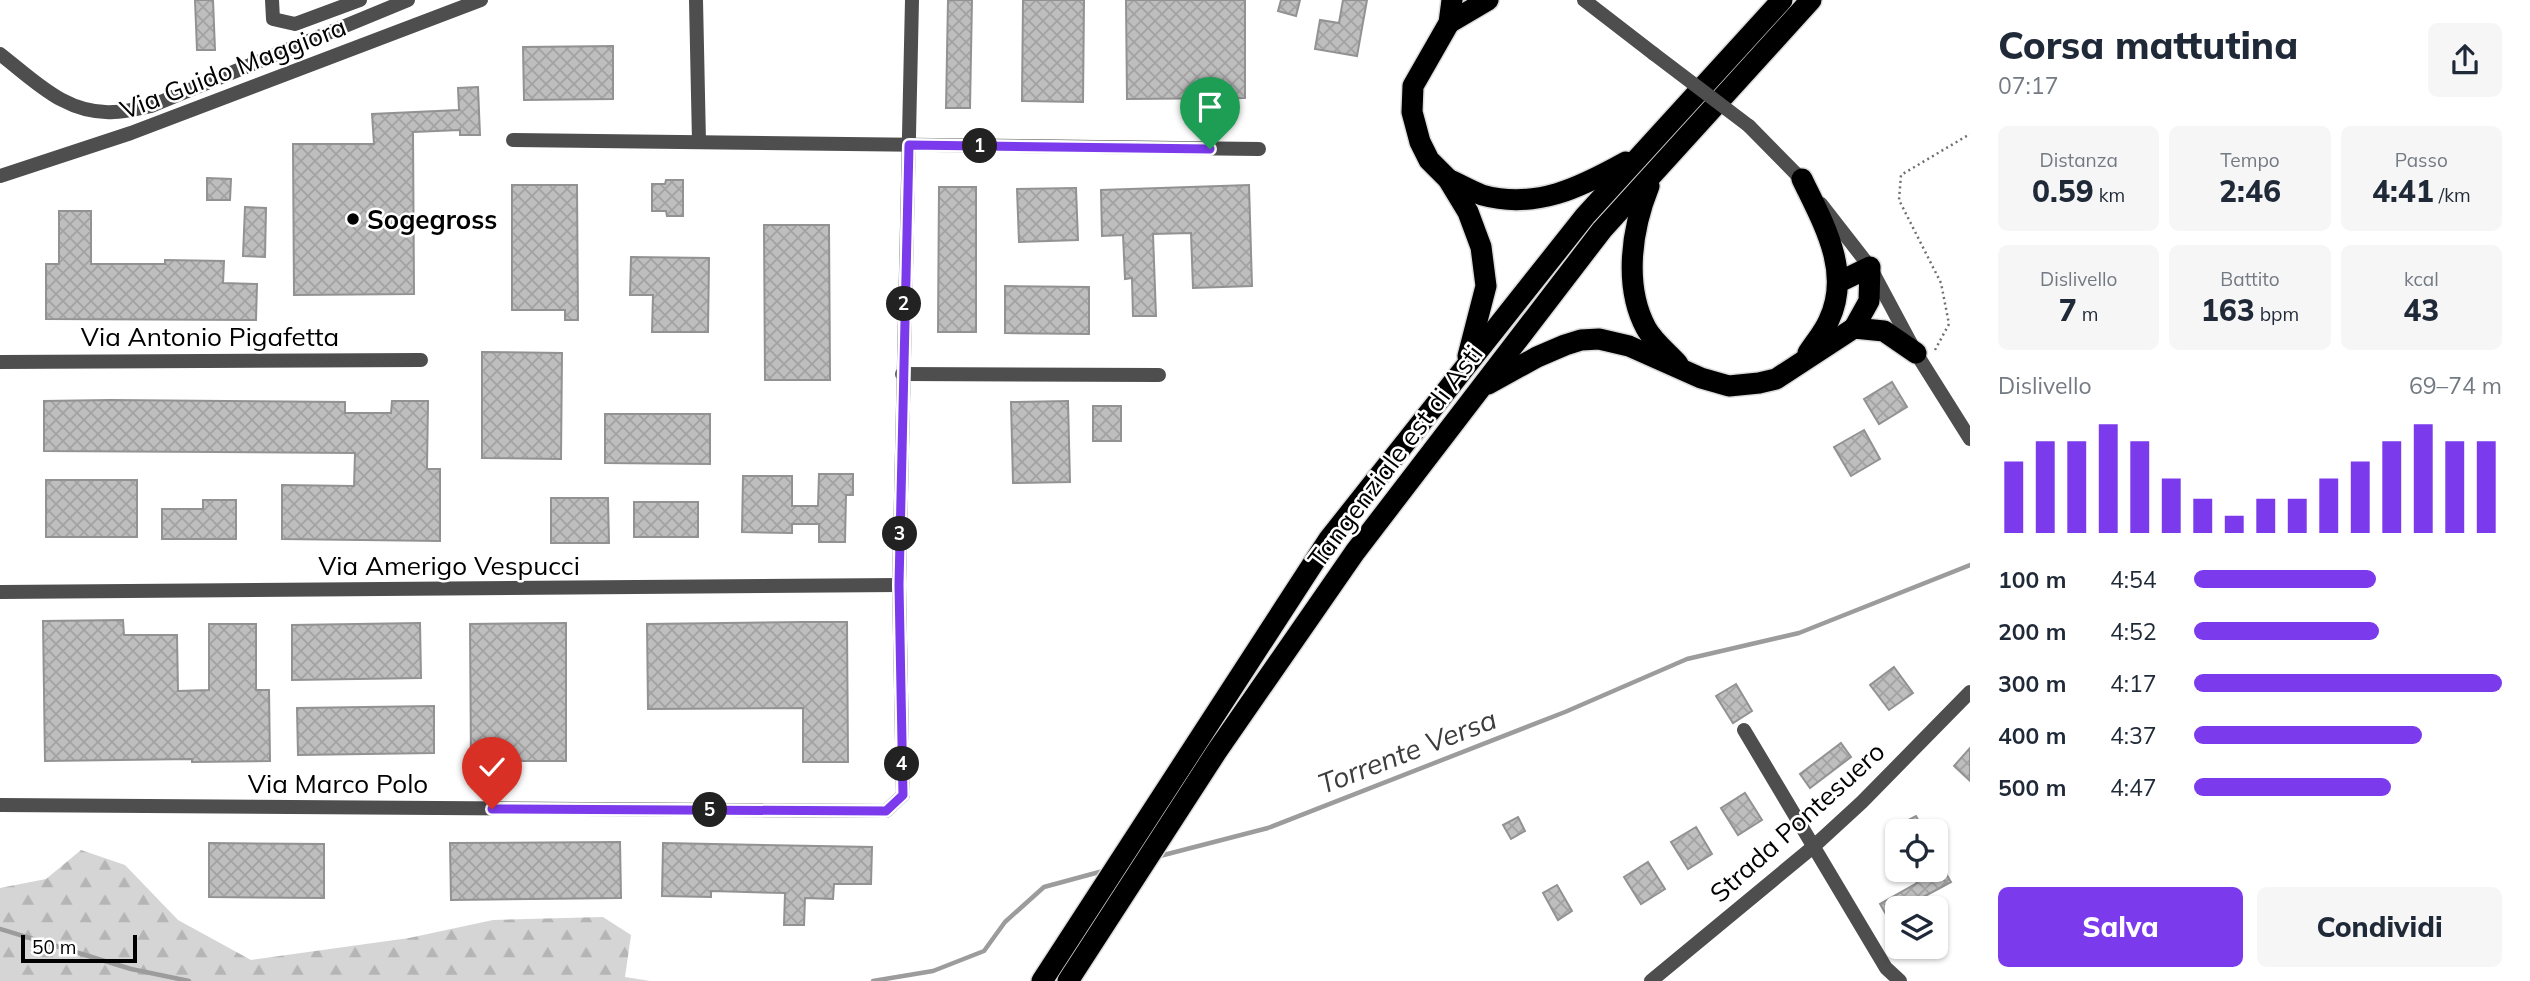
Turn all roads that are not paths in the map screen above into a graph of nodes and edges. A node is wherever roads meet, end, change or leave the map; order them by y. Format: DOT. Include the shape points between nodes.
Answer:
graph roads {
  1 [pos="272,0"];
  2 [pos="360,0"];
  3 [pos="408,0"];
  4 [pos="481,0"];
  5 [pos="696,0"];
  6 [pos="912,0"];
  7 [pos="1452,0"];
  8 [pos="1488,0"];
  9 [pos="1584,0"];
  10 [pos="1811,0"];
  11 [pos="1780,2"];
  12 [pos="1449,23"];
  13 [pos="0,54"];
  14 [pos="513,140"];
  15 [pos="698,142"];
  16 [pos="909,145"];
  17 [pos="1259,149"];
  18 [pos="1643,152"];
  19 [pos="1656,171"];
  20 [pos="0,176"];
  21 [pos="1448,179"];
  22 [pos="1802,179"];
  23 [pos="1871,267"];
  24 [pos="1839,282"];
  25 [pos="1854,328"];
  26 [pos="421,360"];
  27 [pos="1803,361"];
  28 [pos="1920,361"];
  29 [pos="0,362"];
  30 [pos="1464,368"];
  31 [pos="1682,368"];
  32 [pos="902,374"];
  33 [pos="1159,375"];
  34 [pos="1481,387"];
  35 [pos="1970,439"];
  36 [pos="899,585"];
  37 [pos="0,592"];
  38 [pos="1970,692"];
  39 [pos="1744,730"];
  40 [pos="0,805"];
  41 [pos="1813,847"];
  42 [pos="1042,981"];
  43 [pos="1068,981"];
  44 [pos="1651,981"];
  45 [pos="1900,981"];
  1 -- 2 [label="street" via="273,19 295,24"];
  3 -- 13 [label="street" via="152,106 113,113 68,105"];
  4 -- 20 [label="street, Via Guido Maggiora" via="131,133"];
  5 -- 15 [label="street"];
  6 -- 16 [label="street"];
  7 -- 12 [label="highway"];
  8 -- 12 [label="highway"];
  9 -- 22 [label="street, bridge" via="1749,126"];
  10 -- 19 [label="highway, Tangenziale est di Asti"];
  11 -- 18 [label="highway, Tangenziale est di Asti"];
  12 -- 21 [label="highway" via="1411,97 1420,142 1429,160"];
  14 -- 15 [label="street"];
  15 -- 16 [label="street"];
  16 -- 17 [label="street"];
  16 -- 32 [label="street"];
  18 -- 21 [label="highway" via="1567,192 1526,200 1483,195"];
  18 -- 30 [label="highway, Tangenziale est di Asti" via="1585,216"];
  19 -- 31 [label="highway" via="1639,211 1632,264 1634,294 1646,328"];
  19 -- 34 [label="highway, Tangenziale est di Asti" via="1602,230"];
  21 -- 30 [label="highway" via="1468,212 1481,247 1486,286"];
  22 -- 23 [label="street"];
  22 -- 24 [label="highway" via="1831,239"];
  23 -- 24 [label="highway"];
  23 -- 25 [label="highway" via="1869,301"];
  23 -- 28 [label="street"];
  24 -- 27 [label="highway" via="1829,320"];
  25 -- 27 [label="highway"];
  25 -- 28 [label="highway" via="1884,331"];
  26 -- 29 [label="street, Via Antonio Pigafetta"];
  27 -- 31 [label="highway" via="1776,379 1739,386 1716,383"];
  28 -- 35 [label="street"];
  30 -- 42 [label="highway, Tangenziale est di Asti" via="1329,539"];
  31 -- 34 [label="highway" via="1614,341 1581,341 1537,357"];
  32 -- 33 [label="street"];
  32 -- 36 [label="street"];
  34 -- 43 [label="highway, Tangenziale est di Asti" via="1355,552 1217,751"];
  36 -- 37 [label="street, Via Amerigo Vespucci"];
  36 -- 40 [label="street, Via Marco Polo" via="903,795 886,811"];
  38 -- 41 [label="street, Strada Pontesuero"];
  39 -- 41 [label="street"];
  41 -- 44 [label="street, Strada Pontesuero"];
  41 -- 45 [label="street" via="1886,968"];
}
